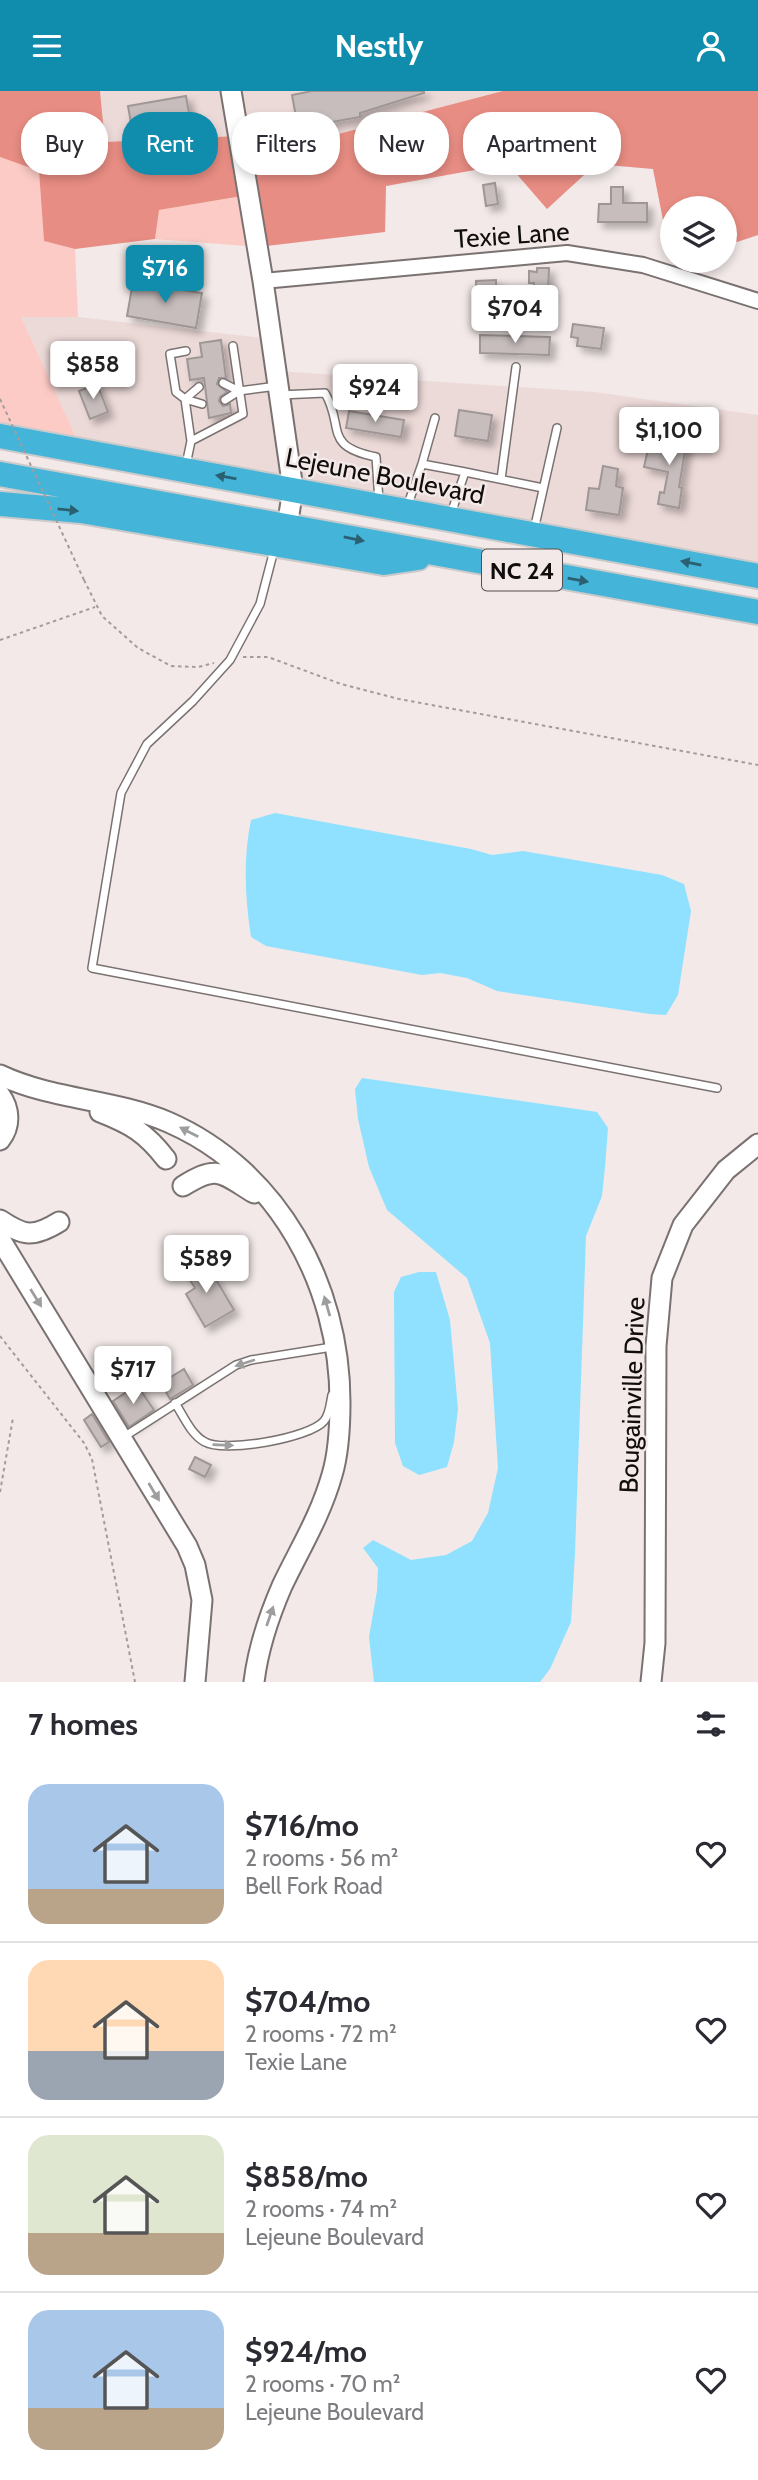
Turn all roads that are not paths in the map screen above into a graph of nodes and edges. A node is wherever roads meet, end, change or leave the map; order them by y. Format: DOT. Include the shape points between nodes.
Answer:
graph roads {
  1 [pos="231,91"];
  2 [pos="264,281"];
  3 [pos="758,301"];
  4 [pos="233,346"];
  5 [pos="186,351"];
  6 [pos="516,367"];
  7 [pos="223,383"];
  8 [pos="199,387"];
  9 [pos="279,390"];
  10 [pos="239,391"];
  11 [pos="185,399"];
  12 [pos="225,400"];
  13 [pos="202,404"];
  14 [pos="435,418"];
  15 [pos="557,428"];
  16 [pos="0,436"];
  17 [pos="191,441"];
  18 [pos="422,464"];
  19 [pos="186,469"];
  20 [pos="465,472"];
  21 [pos="0,474"];
  22 [pos="501,479"];
  23 [pos="543,488"];
  24 [pos="293,489"];
  25 [pos="0,504"];
  26 [pos="379,505"];
  27 [pos="406,510"];
  28 [pos="450,518"];
  29 [pos="533,534"];
  30 [pos="281,536"];
  31 [pos="758,576"];
  32 [pos="758,612"];
  33 [pos="0,1075"];
  34 [pos="717,1088"];
  35 [pos="47,1091"];
  36 [pos="0,1095"];
  37 [pos="0,1140"];
  38 [pos="758,1144"];
  39 [pos="166,1159"];
  40 [pos="183,1186"];
  41 [pos="276,1206"];
  42 [pos="0,1220"];
  43 [pos="60,1222"];
  44 [pos="0,1240"];
  45 [pos="337,1353"];
  46 [pos="175,1403"];
  47 [pos="121,1438"];
  48 [pos="195,1682"];
  49 [pos="254,1682"];
  50 [pos="651,1682"];
  1 -- 2 [label="main road"];
  2 -- 3 [label="street, Texie Lane" via="567,253 643,265"];
  2 -- 9 [label="main road"];
  4 -- 10 [label="lane"];
  5 -- 11 [label="lane" via="170,354 176,392"];
  6 -- 22 [label="lane"];
  7 -- 10 [label="lane"];
  8 -- 11 [label="lane"];
  9 -- 10 [label="lane"];
  9 -- 24 [label="main road"];
  9 -- 26 [label="lane" via="325,393 344,444 355,453 376,457"];
  10 -- 12 [label="lane"];
  10 -- 17 [label="lane" via="243,414"];
  11 -- 13 [label="lane"];
  11 -- 17 [label="lane"];
  14 -- 18 [label="lane"];
  15 -- 23 [label="lane"];
  16 -- 19 [label="highway, Lejeune Boulevard / NC 24"];
  17 -- 19 [label="lane"];
  18 -- 20 [label="lane"];
  18 -- 27 [label="lane"];
  24 -- 19 [label="highway, Lejeune Boulevard / NC 24, one-way"];
  20 -- 22 [label="lane"];
  20 -- 28 [label="lane"];
  21 -- 30 [label="highway"];
  22 -- 23 [label="lane"];
  23 -- 29 [label="lane"];
  24 -- 26 [label="highway, Lejeune Boulevard / NC 24"];
  24 -- 30 [label="main road"];
  25 -- 30 [label="highway, one-way"];
  26 -- 27 [label="highway, Lejeune Boulevard / NC 24"];
  27 -- 28 [label="highway, Lejeune Boulevard / NC 24"];
  28 -- 29 [label="highway, Lejeune Boulevard / NC 24"];
  31 -- 29 [label="highway, Lejeune Boulevard / NC 24, one-way"];
  30 -- 32 [label="highway, NC 24, one-way" via="384,563 439,555"];
  30 -- 34 [label="lane" via="261,604 230,660 147,744 121,793 92,968"];
  33 -- 35 [label="main road"];
  35 -- 39 [label="main road" via="135,1127"];
  41 -- 35 [label="main road, one-way" via="247,1174 195,1134 144,1113"];
  36 -- 37 [label="main road" via="8,1119"];
  38 -- 50 [label="main road, Bougainville Drive" via="726,1170 683,1225 662,1278 656,1346"];
  40 -- 41 [label="main road" via="202,1174 216,1172"];
  45 -- 41 [label="main road, one-way" via="319,1281"];
  42 -- 43 [label="main road" via="29,1234"];
  44 -- 47 [label="main road, one-way"];
  45 -- 46 [label="lane, one-way" via="244,1362"];
  46 -- 45 [label="lane, one-way" via="197,1436 208,1444 230,1446 315,1430 328,1415"];
  49 -- 45 [label="main road, one-way" via="274,1607 318,1518 333,1472 340,1425"];
  46 -- 47 [label="lane"];
  47 -- 48 [label="main road, one-way" via="195,1565 202,1600"];
}
